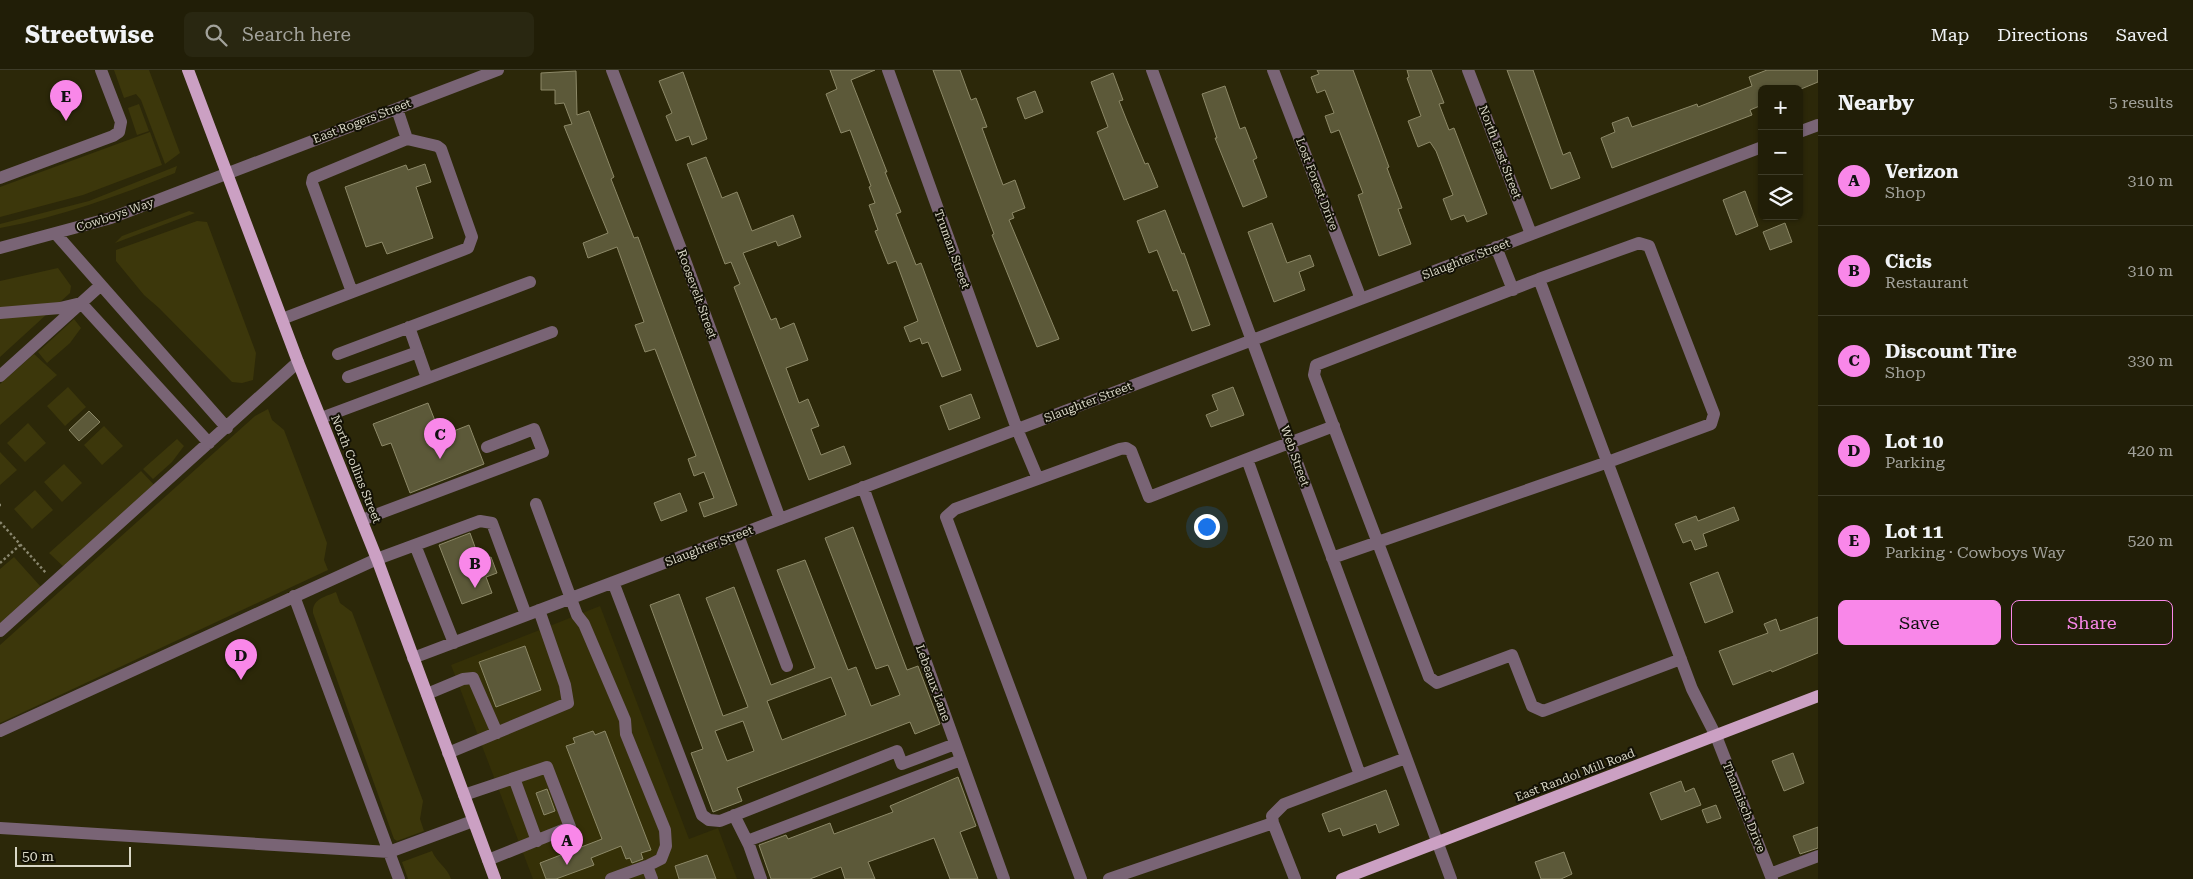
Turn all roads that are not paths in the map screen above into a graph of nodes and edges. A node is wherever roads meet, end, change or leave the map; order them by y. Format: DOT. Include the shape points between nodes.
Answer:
graph roads {
  1 [pos="101,70"];
  2 [pos="188,70"];
  3 [pos="498,70"];
  4 [pos="612,70"];
  5 [pos="888,70"];
  6 [pos="1152,70"];
  7 [pos="1273,70"];
  8 [pos="1468,70"];
  9 [pos="396,108"];
  10 [pos="1818,125"];
  11 [pos="1803,131"];
  12 [pos="407,139"];
  13 [pos="1758,149"];
  14 [pos="226,173"];
  15 [pos="0,178"];
  16 [pos="56,234"];
  17 [pos="1531,234"];
  18 [pos="1496,247"];
  19 [pos="0,248"];
  20 [pos="1539,280"];
  21 [pos="530,282"];
  22 [pos="101,285"];
  23 [pos="1513,290"];
  24 [pos="352,292"];
  25 [pos="1361,299"];
  26 [pos="81,302"];
  27 [pos="0,313"];
  28 [pos="282,319"];
  29 [pos="408,327"];
  30 [pos="552,332"];
  31 [pos="1252,340"];
  32 [pos="418,352"];
  33 [pos="338,354"];
  34 [pos="298,362"];
  35 [pos="0,376"];
  36 [pos="348,377"];
  37 [pos="427,378"];
  38 [pos="320,418"];
  39 [pos="1334,426"];
  40 [pos="227,428"];
  41 [pos="1017,429"];
  42 [pos="209,443"];
  43 [pos="1290,444"];
  44 [pos="487,446"];
  45 [pos="1247,459"];
  46 [pos="1608,462"];
  47 [pos="1038,479"];
  48 [pos="864,487"];
  49 [pos="536,504"];
  50 [pos="780,519"];
  51 [pos="362,520"];
  52 [pos="738,535"];
  53 [pos="1377,543"];
  54 [pos="416,545"];
  55 [pos="377,558"];
  56 [pos="1332,558"];
  57 [pos="613,582"];
  58 [pos="294,596"];
  59 [pos="571,598"];
  60 [pos="539,610"];
  61 [pos="526,615"];
  62 [pos="0,631"];
  63 [pos="454,643"];
  64 [pos="413,658"];
  65 [pos="1681,660"];
  66 [pos="787,666"];
  67 [pos="426,694"];
  68 [pos="1818,696"];
  69 [pos="0,731"];
  70 [pos="497,733"];
  71 [pos="1716,736"];
  72 [pos="955,744"];
  73 [pos="448,752"];
  74 [pos="1406,758"];
  75 [pos="961,760"];
  76 [pos="902,764"];
  77 [pos="1360,775"];
  78 [pos="514,778"];
  79 [pos="908,780"];
  80 [pos="464,795"];
  81 [pos="734,815"];
  82 [pos="473,821"];
  83 [pos="1273,823"];
  84 [pos="0,828"];
  85 [pos="537,840"];
  86 [pos="747,841"];
  87 [pos="1438,842"];
  88 [pos="389,852"];
  89 [pos="1818,856"];
  90 [pos="488,860"];
  91 [pos="648,866"];
  92 [pos="1771,876"];
  93 [pos="399,879"];
  94 [pos="495,879"];
  95 [pos="611,879"];
  96 [pos="652,879"];
  97 [pos="761,879"];
  98 [pos="1004,879"];
  99 [pos="1081,879"];
  100 [pos="1109,879"];
  101 [pos="1295,879"];
  102 [pos="1342,879"];
  103 [pos="1451,879"];
  1 -- 15 [label="street" via="121,122 119,132"];
  2 -- 14 [label="main road, North Collins Street"];
  3 -- 9 [label="street, East Rogers Street"];
  4 -- 50 [label="street, Roosevelt Street"];
  5 -- 41 [label="street, Truman Street"];
  6 -- 31 [label="street, Web Street"];
  7 -- 25 [label="street, Lost Forest Drive"];
  8 -- 17 [label="street, North East Street"];
  9 -- 12 [label="street"];
  9 -- 14 [label="street, East Rogers Street"];
  10 -- 11 [label="street"];
  12 -- 24 [label="street" via="313,178 312,183"];
  12 -- 24 [label="street" via="441,149 472,236 471,243 468,248"];
  13 -- 17 [label="street, Slaughter Street"];
  14 -- 16 [label="street, Cowboys Way" via="111,218"];
  14 -- 28 [label="main road, North Collins Street"];
  16 -- 19 [label="street, Cowboys Way"];
  16 -- 22 [label="street"];
  17 -- 18 [label="street, Slaughter Street"];
  18 -- 23 [label="street"];
  18 -- 25 [label="street, Slaughter Street"];
  20 -- 23 [label="street"];
  20 -- 46 [label="street, Thannisch Drive"];
  20 -- 46 [label="street" via="1639,243 1649,246 1714,414 1710,424"];
  21 -- 29 [label="street"];
  22 -- 26 [label="street"];
  22 -- 40 [label="street"];
  23 -- 39 [label="street" via="1316,365 1314,375"];
  24 -- 28 [label="street"];
  25 -- 31 [label="street, Slaughter Street"];
  26 -- 27 [label="street" via="60,308"];
  26 -- 35 [label="street"];
  26 -- 42 [label="street"];
  28 -- 34 [label="main road, North Collins Street"];
  29 -- 32 [label="street"];
  29 -- 33 [label="street"];
  30 -- 37 [label="street"];
  31 -- 41 [label="street, Slaughter Street"];
  31 -- 43 [label="street, Web Street"];
  32 -- 36 [label="street"];
  32 -- 37 [label="street"];
  34 -- 38 [label="main road, North Collins Street"];
  34 -- 40 [label="street"];
  37 -- 38 [label="street"];
  38 -- 51 [label="main road, North Collins Street"];
  39 -- 43 [label="street"];
  39 -- 53 [label="street"];
  40 -- 42 [label="street"];
  41 -- 47 [label="street, Truman Street"];
  41 -- 48 [label="street, Slaughter Street"];
  42 -- 62 [label="street"];
  43 -- 45 [label="street"];
  43 -- 56 [label="street, Web Street"];
  44 -- 51 [label="street" via="534,429 543,452"];
  45 -- 47 [label="street" via="1149,497 1134,457 1126,448"];
  45 -- 77 [label="street"];
  46 -- 53 [label="street"];
  46 -- 65 [label="street, Thannisch Drive"];
  47 -- 99 [label="street" via="955,509 946,517"];
  48 -- 50 [label="street, Slaughter Street"];
  48 -- 72 [label="street, Lebeaux Lane"];
  49 -- 59 [label="street"];
  50 -- 52 [label="street, Slaughter Street"];
  51 -- 55 [label="main road, North Collins Street"];
  52 -- 57 [label="street, Slaughter Street"];
  52 -- 66 [label="street"];
  53 -- 56 [label="street"];
  53 -- 65 [label="street" via="1428,677 1437,683 1512,655 1532,706 1543,711"];
  54 -- 55 [label="street"];
  54 -- 61 [label="street" via="480,521 492,523"];
  54 -- 63 [label="street"];
  55 -- 58 [label="street"];
  55 -- 64 [label="main road, North Collins Street"];
  56 -- 74 [label="street, Web Street"];
  57 -- 59 [label="street, Slaughter Street"];
  57 -- 81 [label="street" via="702,815 709,820 720,821"];
  58 -- 69 [label="street"];
  58 -- 88 [label="street"];
  59 -- 60 [label="street, Slaughter Street"];
  59 -- 91 [label="street" via="625,720 626,734 665,830 666,846 661,859"];
  60 -- 61 [label="street, Slaughter Street"];
  60 -- 70 [label="street" via="568,703"];
  61 -- 63 [label="street, Slaughter Street"];
  63 -- 64 [label="street, Slaughter Street"];
  64 -- 67 [label="main road, North Collins Street"];
  65 -- 71 [label="street, Thannisch Drive"];
  67 -- 70 [label="street" via="473,678"];
  67 -- 73 [label="main road, North Collins Street"];
  68 -- 71 [label="main road, East Randol Mill Road"];
  70 -- 73 [label="street"];
  71 -- 87 [label="main road, East Randol Mill Road"];
  71 -- 92 [label="street, Thannisch Drive"];
  72 -- 75 [label="street, Lebeaux Lane"];
  72 -- 76 [label="street"];
  73 -- 80 [label="main road, North Collins Street"];
  74 -- 77 [label="street"];
  74 -- 87 [label="street, Web Street"];
  75 -- 79 [label="street"];
  75 -- 98 [label="street, Lebeaux Lane"];
  76 -- 79 [label="street"];
  76 -- 81 [label="street" via="897,751"];
  77 -- 83 [label="street" via="1284,804 1272,816"];
  78 -- 80 [label="street"];
  78 -- 85 [label="street"];
  78 -- 85 [label="street" via="547,767 570,827"];
  79 -- 86 [label="street"];
  80 -- 82 [label="main road, North Collins Street"];
  81 -- 86 [label="street"];
  82 -- 88 [label="street"];
  82 -- 90 [label="main road, North Collins Street"];
  83 -- 100 [label="street"];
  83 -- 101 [label="street"];
  84 -- 88 [label="street"];
  85 -- 90 [label="street"];
  86 -- 97 [label="street"];
  87 -- 102 [label="main road, East Randol Mill Road"];
  87 -- 103 [label="street, Web Street"];
  88 -- 93 [label="street"];
  89 -- 92 [label="street"];
  90 -- 94 [label="main road, North Collins Street"];
  91 -- 95 [label="street"];
  91 -- 96 [label="street"];
}
